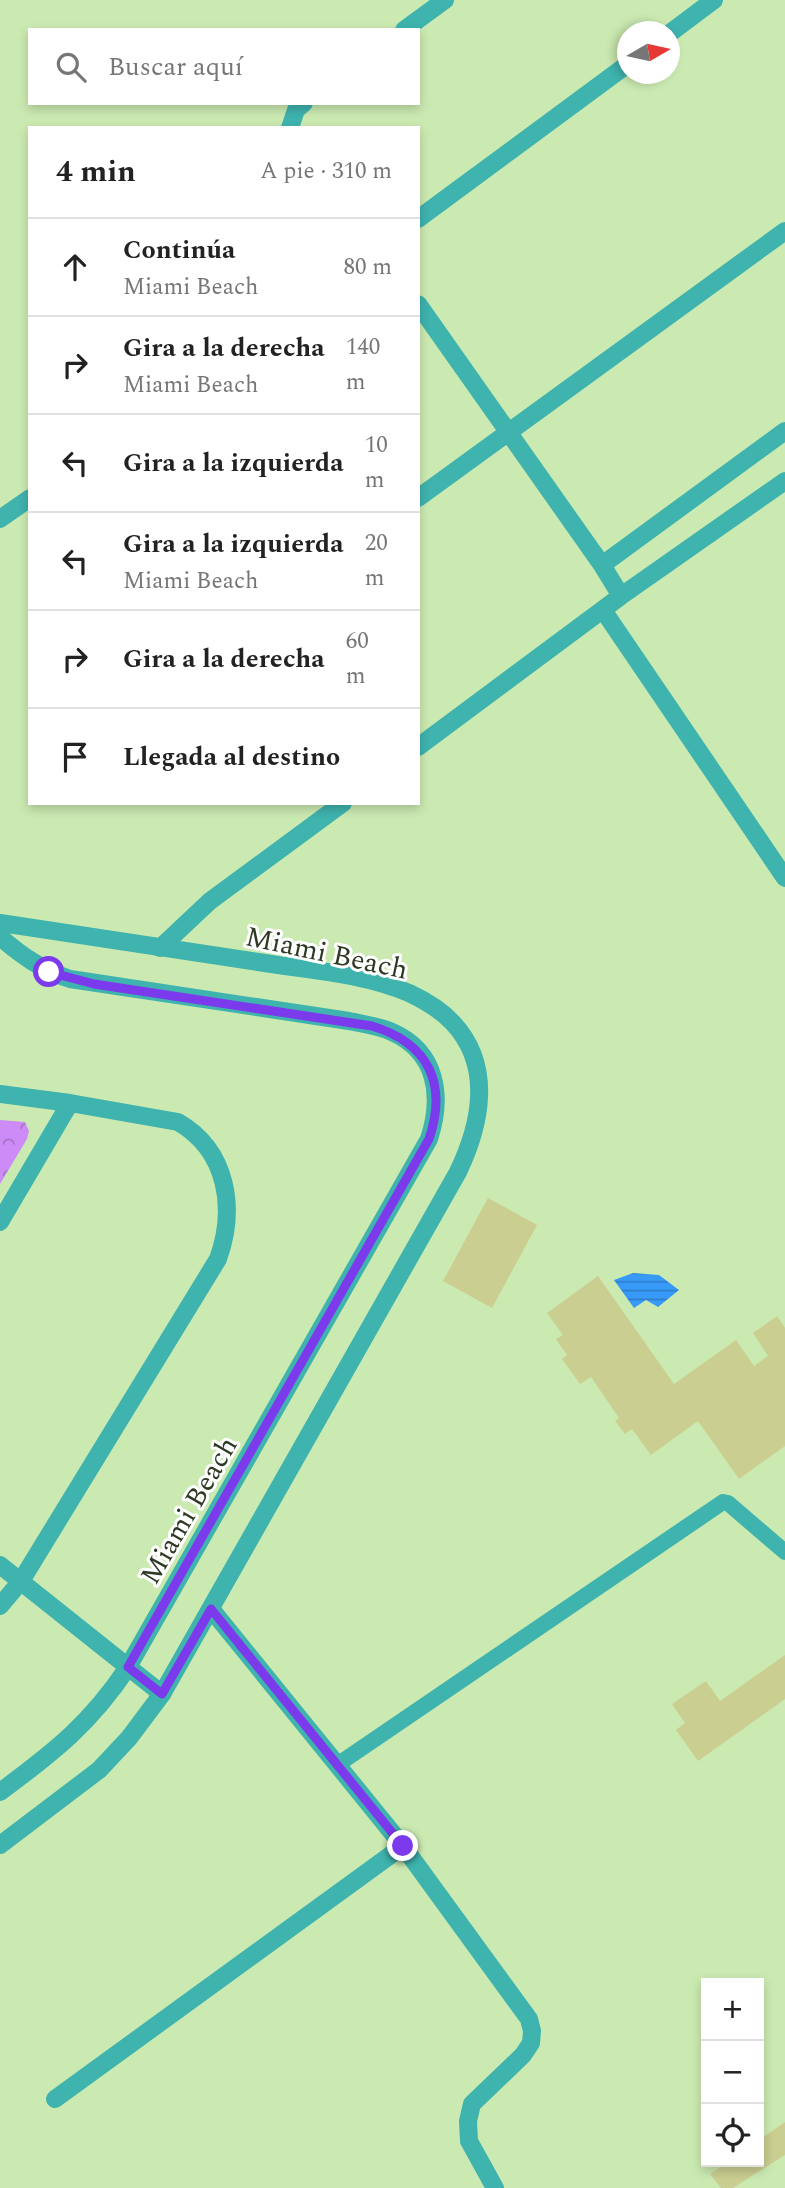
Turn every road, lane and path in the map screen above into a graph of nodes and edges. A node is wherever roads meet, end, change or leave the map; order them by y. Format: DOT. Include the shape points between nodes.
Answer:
graph roads {
  1 [pos="445,0"];
  2 [pos="714,0"];
  3 [pos="680,26"];
  4 [pos="407,28"];
  5 [pos="617,72"];
  6 [pos="302,105"];
  7 [pos="291,126"];
  8 [pos="420,218"];
  9 [pos="785,231"];
  10 [pos="420,307"];
  11 [pos="785,431"];
  12 [pos="509,432"];
  13 [pos="785,481"];
  14 [pos="420,497"];
  15 [pos="28,499"];
  16 [pos="0,519"];
  17 [pos="602,565"];
  18 [pos="621,596"];
  19 [pos="603,610"];
  20 [pos="420,746"];
  21 [pos="340,805"];
  22 [pos="785,878"];
  23 [pos="0,923"];
  24 [pos="0,937"];
  25 [pos="160,948"];
  26 [pos="0,1094"];
  27 [pos="70,1103"];
  28 [pos="0,1222"];
  29 [pos="785,1552"];
  30 [pos="0,1565"];
  31 [pos="20,1581"];
  32 [pos="0,1606"];
  33 [pos="211,1609"];
  34 [pos="128,1667"];
  35 [pos="162,1694"];
  36 [pos="337,1765"];
  37 [pos="0,1792"];
  38 [pos="0,1845"];
  39 [pos="403,1846"];
  40 [pos="55,2099"];
  41 [pos="495,2188"];
  1 -- 4 [label="street"];
  2 -- 3 [label="street"];
  5 -- 8 [label="street"];
  6 -- 7 [label="street"];
  9 -- 12 [label="street"];
  10 -- 12 [label="street"];
  11 -- 17 [label="street"];
  12 -- 14 [label="street"];
  12 -- 17 [label="street"];
  13 -- 18 [label="street"];
  15 -- 16 [label="street"];
  17 -- 18 [label="street"];
  18 -- 19 [label="street"];
  19 -- 20 [label="street"];
  19 -- 22 [label="street"];
  21 -- 25 [label="street" via="210,901"];
  23 -- 25 [label="street, Miami Beach"];
  24 -- 34 [label="street, Miami Beach" via="26,959 70,979 349,1021 392,1032 422,1055 437,1096 429,1139"];
  25 -- 33 [label="street, Miami Beach" via="336,974 408,993 435,1008 467,1042 480,1092 478,1118 458,1172"];
  26 -- 27 [label="street"];
  27 -- 28 [label="street"];
  27 -- 31 [label="street" via="163,1118 193,1130 205,1143 223,1181 226,1237 218,1259"];
  29 -- 36 [label="lane" via="723,1502"];
  30 -- 31 [label="street"];
  31 -- 32 [label="street"];
  31 -- 34 [label="street"];
  33 -- 35 [label="street, Miami Beach"];
  33 -- 36 [label="street"];
  34 -- 35 [label="street"];
  34 -- 37 [label="street, Miami Beach" via="69,1739"];
  35 -- 38 [label="street, Miami Beach" via="107,1762"];
  36 -- 39 [label="street"];
  39 -- 40 [label="street"];
  39 -- 41 [label="street" via="529,2019 533,2031 523,2055 472,2104 469,2141"];
}
